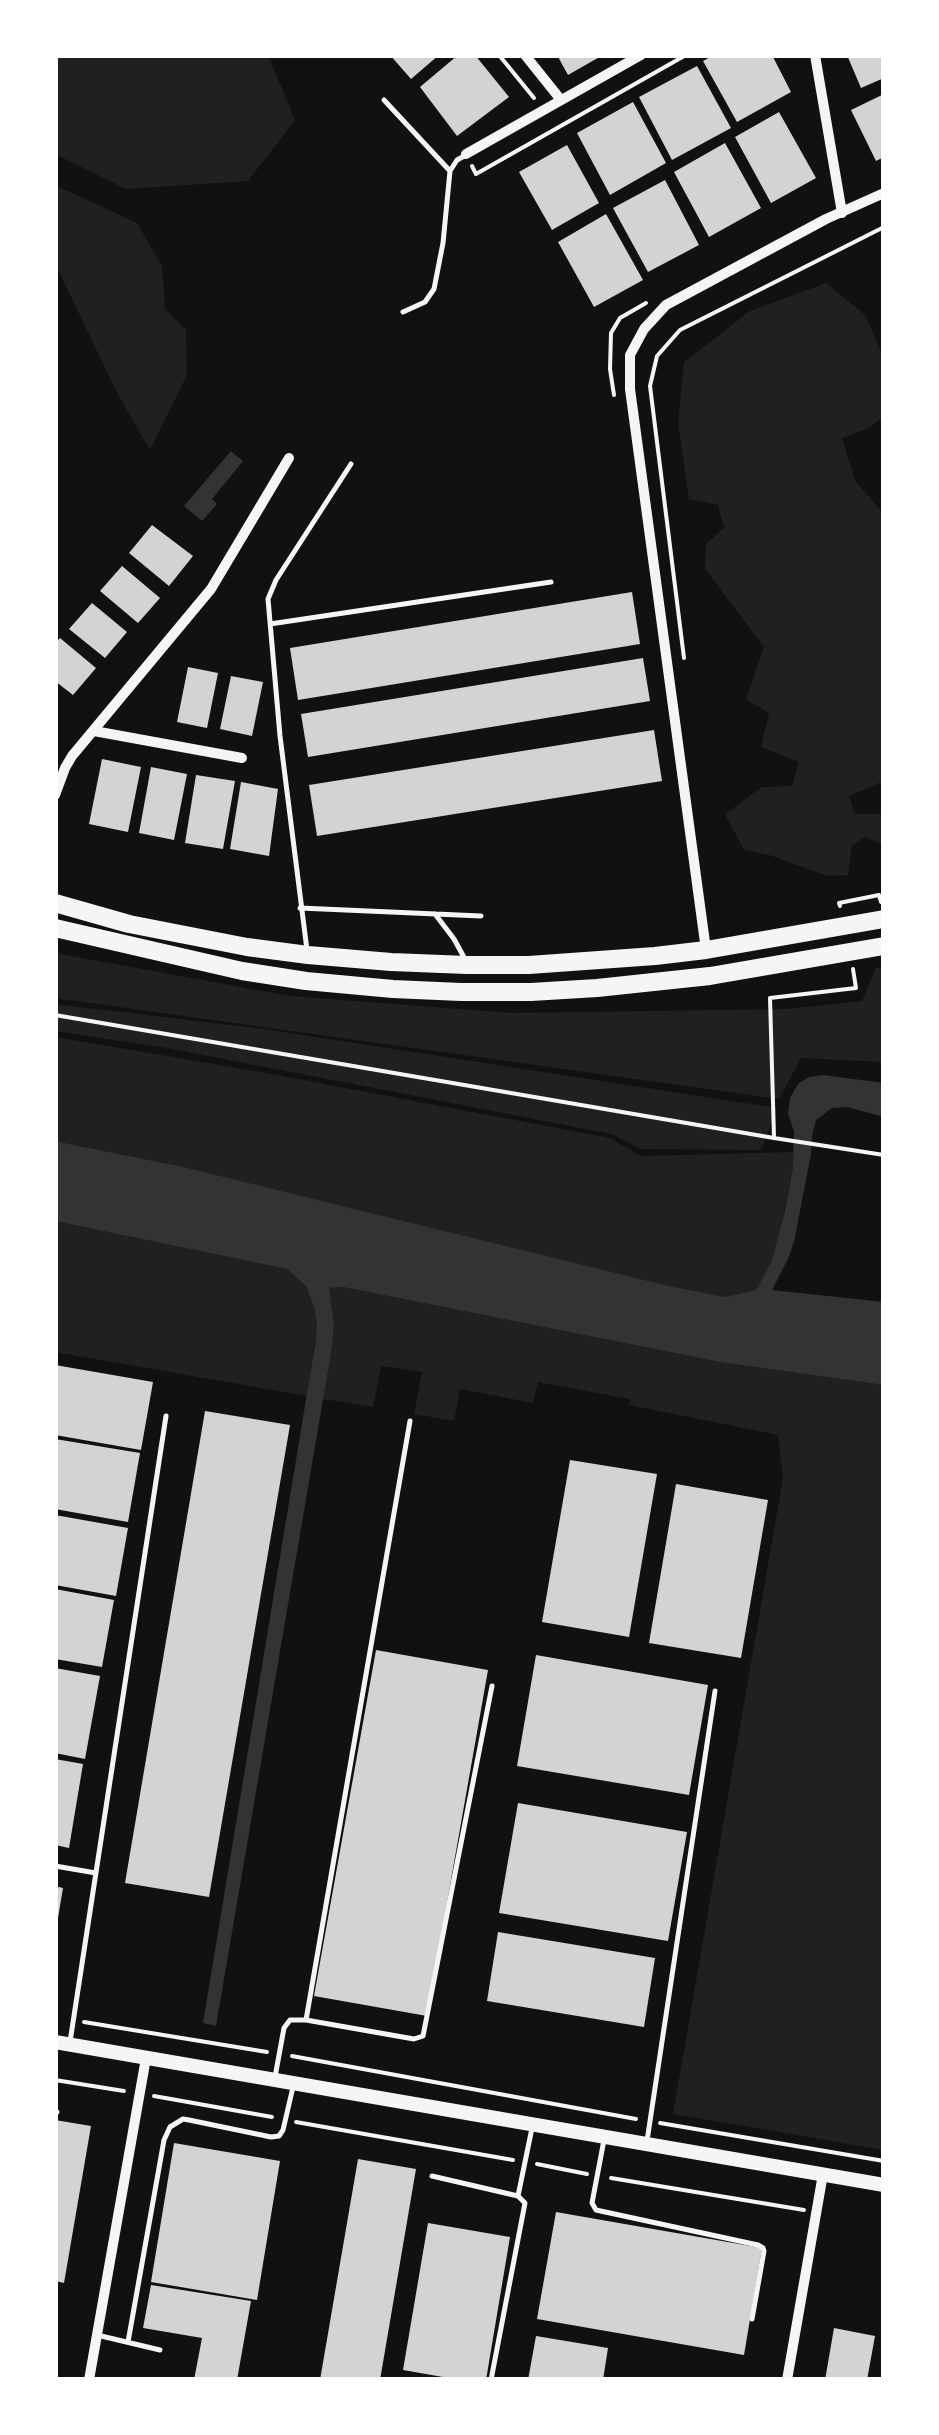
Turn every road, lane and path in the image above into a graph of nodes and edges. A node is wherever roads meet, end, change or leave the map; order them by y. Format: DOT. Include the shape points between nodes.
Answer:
graph roads {
  1 [pos="499,55"];
  2 [pos="524,55"];
  3 [pos="641,55"];
  4 [pos="686,55"];
  5 [pos="815,55"];
  6 [pos="534,98"];
  7 [pos="384,100"];
  8 [pos="561,100"];
  9 [pos="466,154"];
  10 [pos="450,171"];
  11 [pos="884,192"];
  12 [pos="842,213"];
  13 [pos="884,227"];
  14 [pos="653,300"];
  15 [pos="403,312"];
  16 [pos="616,406"];
  17 [pos="289,458"];
  18 [pos="351,464"];
  19 [pos="551,582"];
  20 [pos="270,624"];
  21 [pos="685,672"];
  22 [pos="94,731"];
  23 [pos="242,758"];
  24 [pos="55,795"];
  25 [pos="55,891"];
  26 [pos="879,895"];
  27 [pos="839,903"];
  28 [pos="64,906"];
  29 [pos="300,908"];
  30 [pos="435,914"];
  31 [pos="481,916"];
  32 [pos="884,918"];
  33 [pos="55,928"];
  34 [pos="884,946"];
  35 [pos="706,950"];
  36 [pos="308,955"];
  37 [pos="468,965"];
  38 [pos="856,988"];
  39 [pos="55,1014"];
  40 [pos="774,1138"];
  41 [pos="884,1155"];
  42 [pos="166,1416"];
  43 [pos="410,1420"];
  44 [pos="492,1686"];
  45 [pos="714,1691"];
  46 [pos="55,1866"];
  47 [pos="96,1873"];
  48 [pos="73,2020"];
  49 [pos="306,2020"];
  50 [pos="62,2044"];
  51 [pos="279,2054"];
  52 [pos="146,2058"];
  53 [pos="55,2080"];
  54 [pos="274,2080"];
  55 [pos="294,2084"];
  56 [pos="140,2093"];
  57 [pos="286,2120"];
  58 [pos="650,2122"];
  59 [pos="533,2125"];
  60 [pos="605,2137"];
  61 [pos="646,2144"];
  62 [pos="884,2161"];
  63 [pos="525,2162"];
  64 [pos="823,2174"];
  65 [pos="432,2176"];
  66 [pos="597,2176"];
  67 [pos="884,2185"];
  68 [pos="518,2196"];
  69 [pos="818,2212"];
  70 [pos="752,2319"];
  71 [pos="97,2335"];
  72 [pos="128,2342"];
  73 [pos="160,2350"];
  74 [pos="89,2380"];
  75 [pos="491,2380"];
  76 [pos="787,2380"];
  1 -- 6 [label="path"];
  2 -- 8 [label="street"];
  3 -- 8 [label="street"];
  4 -- 9 [label="path" via="476,174"];
  5 -- 12 [label="street"];
  7 -- 10 [label="lane"];
  8 -- 9 [label="street"];
  9 -- 10 [label="lane"];
  10 -- 15 [label="lane" via="434,289 425,302"];
  11 -- 12 [label="street"];
  12 -- 35 [label="street" via="666,305 630,354"];
  13 -- 21 [label="path" via="680,330 658,356 650,386"];
  14 -- 16 [label="path" via="620,318 610,333"];
  17 -- 22 [label="street" via="211,589"];
  18 -- 20 [label="lane" via="276,580 268,599"];
  19 -- 20 [label="lane"];
  20 -- 29 [label="lane"];
  22 -- 23 [label="street"];
  22 -- 24 [label="street" via="65,768"];
  25 -- 28 [label="street"];
  26 -- 27 [label="path"];
  28 -- 36 [label="main road"];
  29 -- 30 [label="lane"];
  29 -- 36 [label="lane"];
  30 -- 31 [label="lane"];
  30 -- 37 [label="lane"];
  32 -- 35 [label="main road"];
  33 -- 34 [label="main road" via="242,971 461,992 710,976"];
  35 -- 37 [label="main road"];
  36 -- 37 [label="main road"];
  38 -- 40 [label="path" via="770,998"];
  39 -- 40 [label="path"];
  40 -- 41 [label="path"];
  42 -- 47 [label="lane"];
  43 -- 49 [label="lane"];
  44 -- 49 [label="lane" via="423,2036"];
  45 -- 58 [label="lane"];
  46 -- 47 [label="lane"];
  47 -- 48 [label="lane"];
  48 -- 50 [label="lane"];
  48 -- 51 [label="path"];
  49 -- 51 [label="lane" via="286,2024"];
  50 -- 52 [label="street"];
  51 -- 54 [label="lane"];
  51 -- 58 [label="path"];
  52 -- 54 [label="street"];
  52 -- 56 [label="street"];
  53 -- 56 [label="path"];
  54 -- 55 [label="street"];
  55 -- 57 [label="lane"];
  55 -- 59 [label="street"];
  56 -- 57 [label="path"];
  56 -- 71 [label="street"];
  57 -- 63 [label="path"];
  57 -- 72 [label="lane" via="275,2137 188,2120 170,2127"];
  58 -- 61 [label="lane"];
  58 -- 62 [label="path"];
  59 -- 60 [label="street"];
  59 -- 63 [label="lane"];
  60 -- 61 [label="street"];
  60 -- 66 [label="lane"];
  61 -- 64 [label="street"];
  63 -- 66 [label="path"];
  63 -- 68 [label="lane"];
  64 -- 67 [label="street"];
  64 -- 69 [label="street"];
  65 -- 68 [label="lane"];
  66 -- 69 [label="path"];
  66 -- 70 [label="lane" via="592,2203 600,2212 763,2248"];
  68 -- 75 [label="lane" via="524,2204"];
  69 -- 76 [label="street"];
  71 -- 72 [label="lane"];
  71 -- 74 [label="street"];
  72 -- 73 [label="lane"];
}
